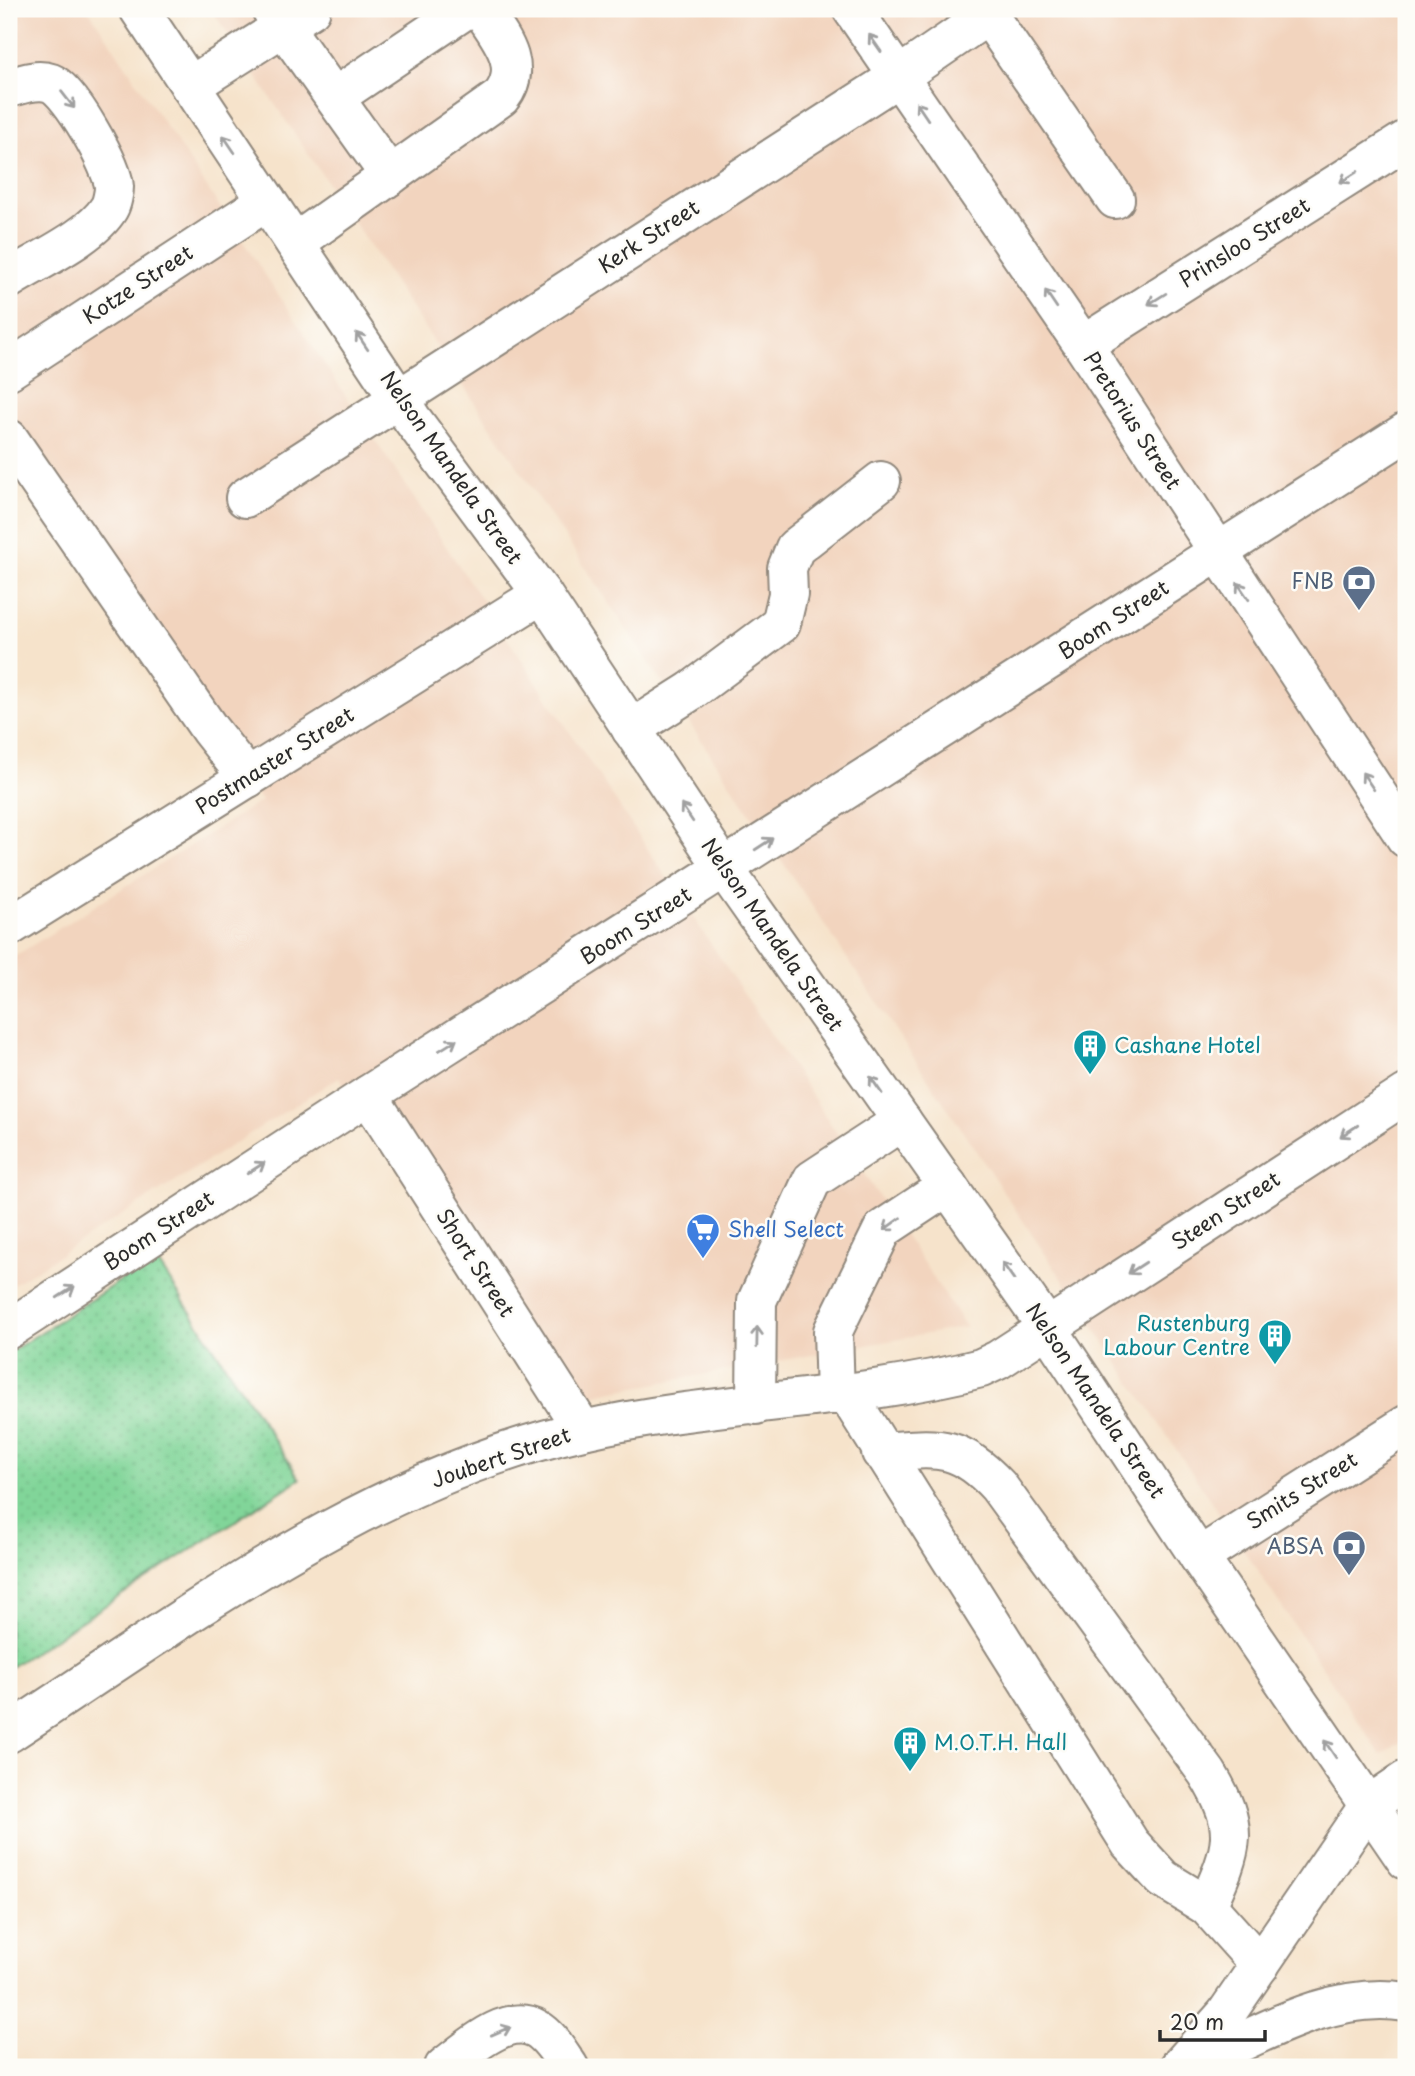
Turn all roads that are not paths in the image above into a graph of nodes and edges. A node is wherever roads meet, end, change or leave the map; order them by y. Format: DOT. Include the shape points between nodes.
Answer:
graph roads {
  1 [pos="139,9"];
  2 [pos="466,9"];
  3 [pos="481,9"];
  4 [pos="852,9"];
  5 [pos="986,12"];
  6 [pos="289,15"];
  7 [pos="898,76"];
  8 [pos="190,86"];
  9 [pos="9,88"];
  10 [pos="335,97"];
  11 [pos="1406,140"];
  12 [pos="390,176"];
  13 [pos="1115,199"];
  14 [pos="267,201"];
  15 [pos="295,243"];
  16 [pos="9,279"];
  17 [pos="1083,345"];
  18 [pos="9,370"];
  19 [pos="399,398"];
  20 [pos="1406,432"];
  21 [pos="9,439"];
  22 [pos="881,481"];
  23 [pos="245,498"];
  24 [pos="1217,553"];
  25 [pos="542,594"];
  26 [pos="631,729"];
  27 [pos="248,778"];
  28 [pos="1406,838"];
  29 [pos="725,870"];
  30 [pos="9,927"];
  31 [pos="1406,1094"];
  32 [pos="368,1095"];
  33 [pos="902,1121"];
  34 [pos="948,1186"];
  35 [pos="1047,1327"];
  36 [pos="9,1329"];
  37 [pos="841,1395"];
  38 [pos="756,1405"];
  39 [pos="1406,1426"];
  40 [pos="583,1430"];
  41 [pos="881,1452"];
  42 [pos="1199,1557"];
  43 [pos="9,1733"];
  44 [pos="1406,1780"];
  45 [pos="1369,1805"];
  46 [pos="1406,1860"];
  47 [pos="1207,1906"];
  48 [pos="1260,1965"];
  49 [pos="1406,2002"];
  50 [pos="444,2067"];
  51 [pos="569,2067"];
  52 [pos="1179,2067"];
  53 [pos="1188,2067"];
  1 -- 8 [label="street, Nelson Mandela Street"];
  2 -- 10 [label="street"];
  3 -- 12 [label="street" via="505,45 512,68 511,85 501,97"];
  7 -- 4 [label="street, Pretorius Street, one-way"];
  5 -- 7 [label="street, Kerk Street"];
  5 -- 13 [label="street"];
  6 -- 8 [label="street"];
  6 -- 10 [label="street"];
  17 -- 7 [label="street, Pretorius Street, one-way"];
  7 -- 19 [label="street, Kerk Street"];
  14 -- 8 [label="street, Nelson Mandela Street, one-way"];
  9 -- 16 [label="street, one-way" via="28,81 51,83 68,96 108,166 114,187 110,207 91,228"];
  10 -- 12 [label="street"];
  11 -- 17 [label="street, Prinsloo Street, one-way"];
  12 -- 15 [label="street"];
  14 -- 15 [label="street, Nelson Mandela Street"];
  14 -- 18 [label="street, Kotze Street"];
  19 -- 15 [label="street, Nelson Mandela Street, one-way"];
  17 -- 24 [label="street, Pretorius Street"];
  19 -- 23 [label="street, Kerk Street"];
  19 -- 25 [label="street, Nelson Mandela Street"];
  20 -- 24 [label="street, Boom Street"];
  21 -- 27 [label="street"];
  22 -- 26 [label="street" via="795,548 787,568 787,603 781,624"];
  28 -- 24 [label="street, Pretorius Street, one-way"];
  29 -- 24 [label="street, Boom Street, one-way"];
  25 -- 26 [label="street, Nelson Mandela Street"];
  25 -- 27 [label="street, Postmaster Street"];
  29 -- 26 [label="street, Nelson Mandela Street, one-way"];
  27 -- 30 [label="street, Postmaster Street"];
  32 -- 29 [label="street, Boom Street, one-way"];
  33 -- 29 [label="street, Nelson Mandela Street, one-way"];
  31 -- 35 [label="street, Steen Street, one-way"];
  36 -- 32 [label="street, Boom Street, one-way"];
  32 -- 40 [label="street, Short Street"];
  33 -- 34 [label="street, Nelson Mandela Street"];
  38 -- 33 [label="street, one-way" via="757,1301 812,1180"];
  35 -- 34 [label="street, Nelson Mandela Street, one-way"];
  34 -- 37 [label="street, one-way" via="883,1229 833,1331"];
  35 -- 37 [label="street, Joubert Street" via="981,1368"];
  35 -- 42 [label="street, Nelson Mandela Street"];
  37 -- 38 [label="street, Joubert Street"];
  37 -- 41 [label="street"];
  38 -- 40 [label="street, Joubert Street"];
  39 -- 42 [label="street, Smits Street"];
  40 -- 43 [label="street, Joubert Street" via="438,1477 299,1545"];
  41 -- 47 [label="street" via="1130,1843 1163,1879"];
  41 -- 47 [label="street" via="936,1448 979,1465 1199,1762 1224,1801 1231,1840 1227,1862"];
  45 -- 42 [label="street, Nelson Mandela Street, one-way"];
  44 -- 45 [label="street"];
  45 -- 46 [label="street, Nelson Mandela Street"];
  45 -- 48 [label="street"];
  47 -- 48 [label="street"];
  48 -- 52 [label="street" via="1226,2014"];
  49 -- 53 [label="street" via="1336,2004"];
  50 -- 51 [label="street, one-way" via="495,2032 517,2024 535,2027 549,2038"];
}
